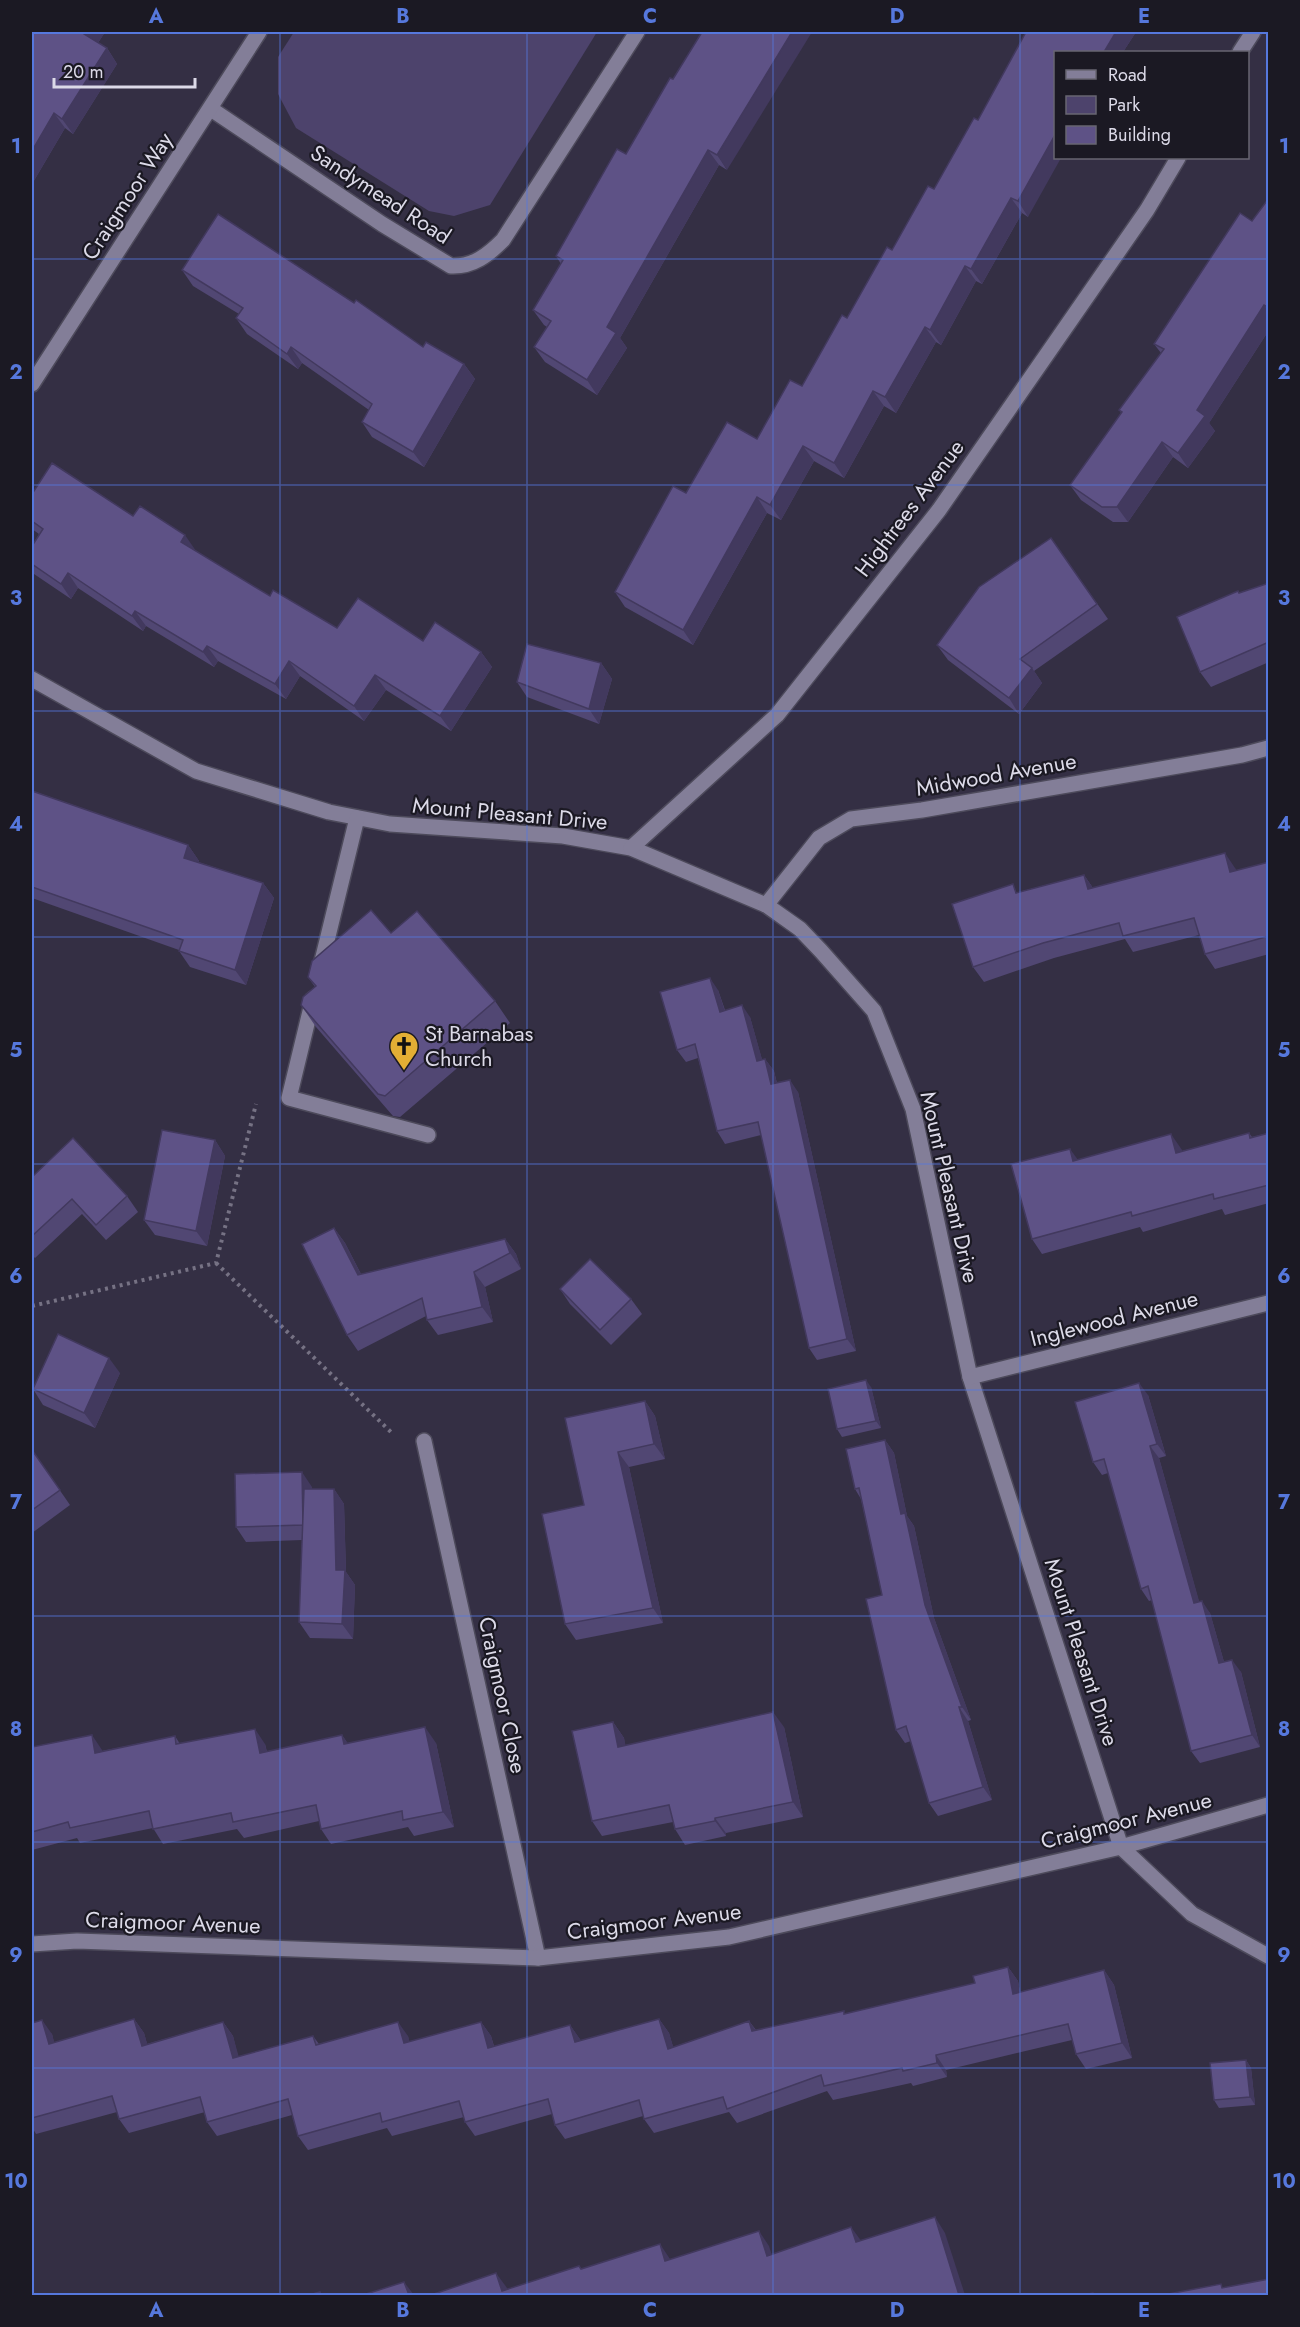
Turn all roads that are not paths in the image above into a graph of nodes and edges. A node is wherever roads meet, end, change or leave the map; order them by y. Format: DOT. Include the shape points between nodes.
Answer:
graph roads {
  1 [pos="259,32"];
  2 [pos="637,32"];
  3 [pos="1253,32"];
  4 [pos="1241,51"];
  5 [pos="211,109"];
  6 [pos="1177,159"];
  7 [pos="32,384"];
  8 [pos="32,679"];
  9 [pos="1269,748"];
  10 [pos="357,818"];
  11 [pos="631,848"];
  12 [pos="766,905"];
  13 [pos="428,1135"];
  14 [pos="1269,1303"];
  15 [pos="970,1377"];
  16 [pos="424,1441"];
  17 [pos="1269,1805"];
  18 [pos="1120,1847"];
  19 [pos="32,1944"];
  20 [pos="1269,1956"];
  21 [pos="538,1958"];
  1 -- 5 [label="street, Craigmoor Way"];
  2 -- 5 [label="street, Sandymead Road" via="503,240 485,257 460,266 451,266 382,224"];
  3 -- 4 [label="street"];
  5 -- 7 [label="street, Craigmoor Way"];
  6 -- 11 [label="street, Hightrees Avenue" via="1147,210 939,510 777,715"];
  8 -- 10 [label="street, Mount Pleasant Drive" via="196,771"];
  9 -- 12 [label="street, Midwood Avenue" via="922,810 851,819 819,838"];
  10 -- 11 [label="street, Mount Pleasant Drive" via="390,824 563,836"];
  10 -- 13 [label="street" via="289,1098"];
  11 -- 12 [label="street, Mount Pleasant Drive"];
  12 -- 15 [label="street, Mount Pleasant Drive" via="800,929 874,1011 913,1109"];
  14 -- 15 [label="street, Inglewood Avenue"];
  15 -- 18 [label="street, Mount Pleasant Drive"];
  16 -- 21 [label="street, Craigmoor Close"];
  17 -- 18 [label="street, Craigmoor Avenue"];
  18 -- 20 [label="street, Mount Pleasant Drive" via="1192,1914"];
  18 -- 21 [label="street, Craigmoor Avenue" via="729,1937"];
  19 -- 21 [label="street, Craigmoor Avenue" via="77,1941"];
}
